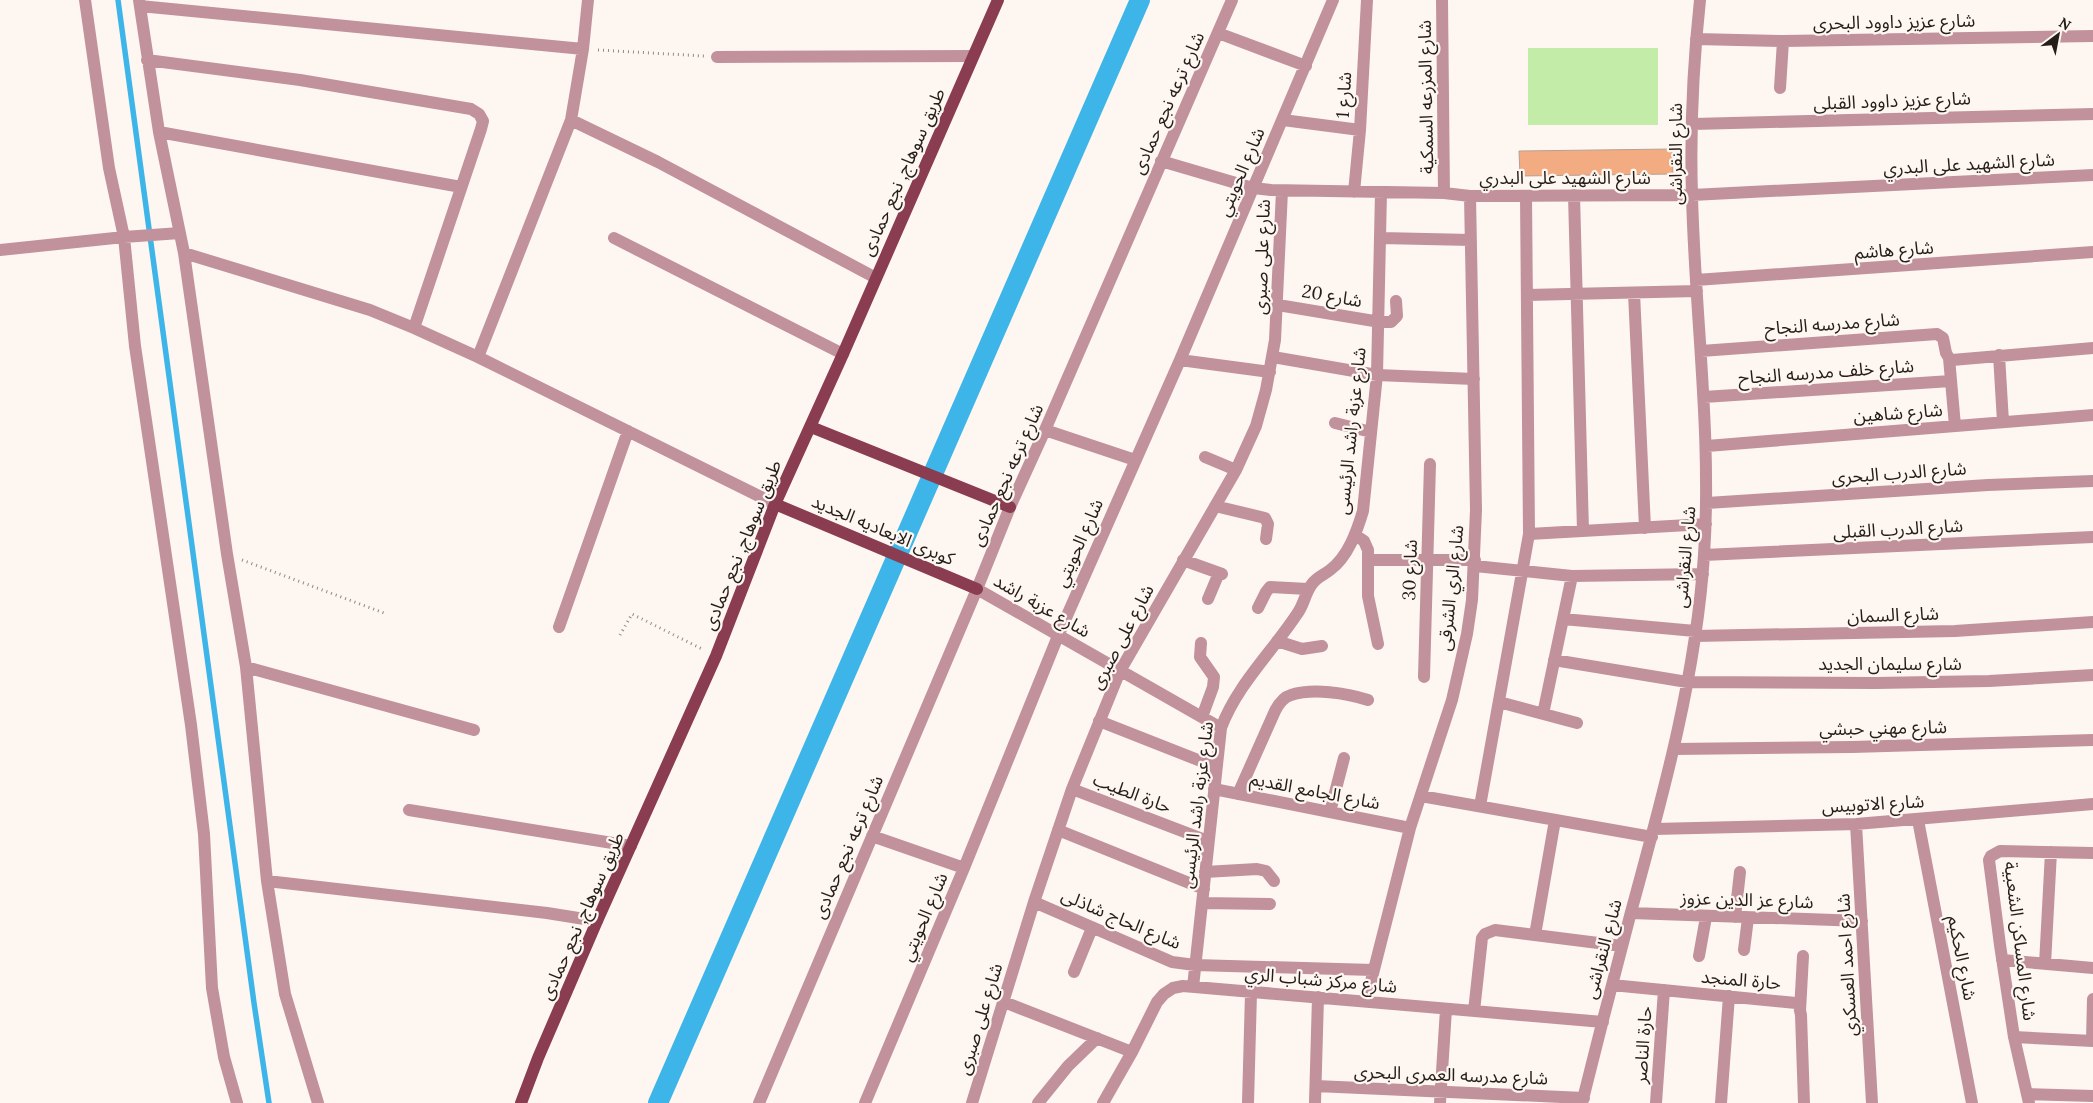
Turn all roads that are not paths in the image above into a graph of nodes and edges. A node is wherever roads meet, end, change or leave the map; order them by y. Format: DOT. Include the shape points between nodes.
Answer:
graph roads {
  1 [pos="85,0"];
  2 [pos="588,0"];
  3 [pos="998,0"];
  4 [pos="1232,0"];
  5 [pos="1333,0"];
  6 [pos="1366,0"];
  7 [pos="1442,0"];
  8 [pos="1700,0"];
  9 [pos="140,3"];
  10 [pos="1218,33"];
  11 [pos="2093,36"];
  12 [pos="1696,39"];
  13 [pos="1783,41"];
  14 [pos="583,49"];
  15 [pos="974,56"];
  16 [pos="717,57"];
  17 [pos="147,60"];
  18 [pos="1306,66"];
  19 [pos="1780,88"];
  20 [pos="2093,114"];
  21 [pos="571,120"];
  22 [pos="1283,120"];
  23 [pos="1693,124"];
  24 [pos="1360,130"];
  25 [pos="159,132"];
  26 [pos="1161,161"];
  27 [pos="2093,175"];
  28 [pos="461,187"];
  29 [pos="1254,188"];
  30 [pos="1282,191"];
  31 [pos="1354,192"];
  32 [pos="1381,192"];
  33 [pos="1444,193"];
  34 [pos="1574,195"];
  35 [pos="1692,195"];
  36 [pos="1470,196"];
  37 [pos="1526,196"];
  38 [pos="173,233"];
  39 [pos="124,237"];
  40 [pos="614,238"];
  41 [pos="1381,238"];
  42 [pos="1471,240"];
  43 [pos="0,250"];
  44 [pos="2093,252"];
  45 [pos="184,253"];
  46 [pos="876,278"];
  47 [pos="1697,285"];
  48 [pos="1634,293"];
  49 [pos="1577,294"];
  50 [pos="1527,295"];
  51 [pos="1396,300"];
  52 [pos="1278,305"];
  53 [pos="1380,322"];
  54 [pos="414,328"];
  55 [pos="2093,348"];
  56 [pos="1701,351"];
  57 [pos="843,354"];
  58 [pos="1998,356"];
  59 [pos="478,357"];
  60 [pos="1273,357"];
  61 [pos="1949,358"];
  62 [pos="1180,360"];
  63 [pos="1270,372"];
  64 [pos="1377,375"];
  65 [pos="1474,379"];
  66 [pos="1951,381"];
  67 [pos="1704,397"];
  68 [pos="2093,415"];
  69 [pos="2003,422"];
  70 [pos="1335,423"];
  71 [pos="1955,426"];
  72 [pos="810,427"];
  73 [pos="1045,430"];
  74 [pos="628,431"];
  75 [pos="1371,432"];
  76 [pos="1707,446"];
  77 [pos="1205,457"];
  78 [pos="1135,460"];
  79 [pos="1430,464"];
  80 [pos="1236,470"];
  81 [pos="2093,481"];
  82 [pos="1707,503"];
  83 [pos="775,504"];
  84 [pos="1215,506"];
  85 [pos="1010,507"];
  86 [pos="1706,524"];
  87 [pos="1645,528"];
  88 [pos="1583,531"];
  89 [pos="1530,534"];
  90 [pos="1355,535"];
  91 [pos="2093,537"];
  92 [pos="1266,539"];
  93 [pos="1704,555"];
  94 [pos="1183,560"];
  95 [pos="1368,560"];
  96 [pos="1428,560"];
  97 [pos="1475,563"];
  98 [pos="1523,572"];
  99 [pos="1703,574"];
  100 [pos="1572,576"];
  101 [pos="977,589"];
  102 [pos="1308,589"];
  103 [pos="1208,599"];
  104 [pos="1258,608"];
  105 [pos="1563,619"];
  106 [pos="2093,622"];
  107 [pos="559,627"];
  108 [pos="1695,634"];
  109 [pos="1058,636"];
  110 [pos="1278,641"];
  111 [pos="1201,643"];
  112 [pos="1378,644"];
  113 [pos="1322,646"];
  114 [pos="1554,660"];
  115 [pos="246,667"];
  116 [pos="1120,671"];
  117 [pos="2093,675"];
  118 [pos="1424,677"];
  119 [pos="1687,682"];
  120 [pos="1368,700"];
  121 [pos="1499,702"];
  122 [pos="1543,714"];
  123 [pos="1202,717"];
  124 [pos="1099,721"];
  125 [pos="1577,723"];
  126 [pos="1221,728"];
  127 [pos="474,730"];
  128 [pos="2093,740"];
  129 [pos="1674,749"];
  130 [pos="1344,758"];
  131 [pos="1216,768"];
  132 [pos="1072,789"];
  133 [pos="1214,789"];
  134 [pos="1238,794"];
  135 [pos="1421,796"];
  136 [pos="2093,804"];
  137 [pos="1480,806"];
  138 [pos="409,810"];
  139 [pos="1330,812"];
  140 [pos="1555,820"];
  141 [pos="1918,820"];
  142 [pos="1856,824"];
  143 [pos="1410,828"];
  144 [pos="1058,830"];
  145 [pos="1653,833"];
  146 [pos="872,836"];
  147 [pos="1208,841"];
  148 [pos="631,846"];
  149 [pos="2051,852"];
  150 [pos="2093,853"];
  151 [pos="964,868"];
  152 [pos="1205,872"];
  153 [pos="1740,872"];
  154 [pos="1274,880"];
  155 [pos="266,881"];
  156 [pos="1204,889"];
  157 [pos="1034,902"];
  158 [pos="1202,903"];
  159 [pos="1270,904"];
  160 [pos="1631,913"];
  161 [pos="1706,917"];
  162 [pos="1735,917"];
  163 [pos="1748,918"];
  164 [pos="597,921"];
  165 [pos="1862,921"];
  166 [pos="1092,928"];
  167 [pos="1535,935"];
  168 [pos="1622,946"];
  169 [pos="1744,950"];
  170 [pos="1699,956"];
  171 [pos="1803,956"];
  172 [pos="2002,960"];
  173 [pos="2045,964"];
  174 [pos="1195,965"];
  175 [pos="2093,968"];
  176 [pos="1373,970"];
  177 [pos="1074,972"];
  178 [pos="1612,985"];
  179 [pos="1193,987"];
  180 [pos="1664,990"];
  181 [pos="1251,993"];
  182 [pos="1729,996"];
  183 [pos="1318,997"];
  184 [pos="2093,999"];
  185 [pos="1366,1001"];
  186 [pos="1004,1002"];
  187 [pos="1446,1009"];
  188 [pos="2093,1009"];
  189 [pos="1474,1011"];
  190 [pos="1800,1011"];
  191 [pos="1603,1022"];
  192 [pos="2014,1036"];
  193 [pos="1097,1038"];
  194 [pos="2093,1041"];
  195 [pos="1132,1052"];
  196 [pos="1316,1086"];
  197 [pos="2093,1096"];
  198 [pos="1441,1097"];
  199 [pos="2028,1099"];
  200 [pos="1583,1100"];
  201 [pos="237,1103"];
  202 [pos="318,1103"];
  203 [pos="521,1103"];
  204 [pos="759,1103"];
  205 [pos="865,1103"];
  206 [pos="972,1103"];
  207 [pos="1038,1103"];
  208 [pos="1103,1103"];
  209 [pos="1248,1103"];
  210 [pos="1315,1103"];
  211 [pos="1656,1103"];
  212 [pos="1722,1103"];
  213 [pos="1804,1103"];
  214 [pos="1872,1103"];
  215 [pos="1972,1103"];
  1 -- 39 [label="street" via="109,168"];
  2 -- 14 [label="street"];
  3 -- 15 [label="main road, طريق سوهاج, نجع حمادى"];
  4 -- 10 [label="street, شارع ترعه نجع حمادى"];
  5 -- 18 [label="street, شارع الحويتي"];
  6 -- 24 [label="street, شارع 1"];
  7 -- 33 [label="street, شارع المزرعه السمكية"];
  8 -- 12 [label="street, شارع النقراشى"];
  9 -- 14 [label="street"];
  9 -- 17 [label="street"];
  10 -- 18 [label="street"];
  10 -- 26 [label="street, شارع ترعه نجع حمادى"];
  11 -- 13 [label="street, شارع عزيز داوود البحرى"];
  12 -- 13 [label="street, شارع عزيز داوود البحرى"];
  12 -- 23 [label="street, شارع النقراشى"];
  13 -- 19 [label="street"];
  14 -- 21 [label="street"];
  15 -- 16 [label="street"];
  15 -- 46 [label="main road, طريق سوهاج, نجع حمادى"];
  17 -- 25 [label="street"];
  17 -- 28 [label="street" via="300,80 471,109 483,121"];
  18 -- 22 [label="street, شارع الحويتي"];
  20 -- 23 [label="street, شارع عزيز داوود القبلى"];
  21 -- 46 [label="street" via="658,162"];
  21 -- 59 [label="street"];
  22 -- 24 [label="street"];
  22 -- 29 [label="street, شارع الحويتي"];
  23 -- 35 [label="street, شارع النقراشى"];
  24 -- 31 [label="street, شارع 1"];
  25 -- 28 [label="street"];
  25 -- 38 [label="street"];
  26 -- 29 [label="street, شارع الشهيد على البدري"];
  26 -- 73 [label="street, شارع ترعه نجع حمادى"];
  27 -- 35 [label="street, شارع الشهيد على البدري"];
  28 -- 54 [label="street"];
  29 -- 30 [label="street, شارع الشهيد على البدري"];
  29 -- 62 [label="street, شارع الحويتي"];
  30 -- 31 [label="street, شارع الشهيد على البدري"];
  30 -- 52 [label="street, شارع على صبرى"];
  31 -- 32 [label="street, شارع الشهيد على البدري"];
  32 -- 33 [label="street, شارع الشهيد على البدري"];
  32 -- 41 [label="street, شارع عزبة راشد الرئيسى"];
  33 -- 36 [label="street, شارع الشهيد على البدري"];
  34 -- 35 [label="street, شارع الشهيد على البدري"];
  34 -- 37 [label="street, شارع الشهيد على البدري"];
  34 -- 49 [label="street"];
  35 -- 47 [label="street, شارع النقراشى"];
  36 -- 37 [label="street, شارع الشهيد على البدري"];
  36 -- 42 [label="street, شارع الري الشرقى"];
  37 -- 50 [label="street"];
  38 -- 39 [label="street"];
  38 -- 45 [label="street"];
  39 -- 43 [label="street"];
  39 -- 201 [label="street" via="135,346 201,814 212,988 224,1057"];
  40 -- 57 [label="street"];
  41 -- 42 [label="street"];
  41 -- 53 [label="street, شارع عزبة راشد الرئيسى"];
  42 -- 65 [label="street, شارع الري الشرقى"];
  44 -- 47 [label="street, شارع هاشم"];
  45 -- 54 [label="street" via="370,310"];
  45 -- 115 [label="street"];
  46 -- 57 [label="main road, طريق سوهاج, نجع حمادى"];
  47 -- 48 [label="street, شارع هاشم"];
  47 -- 56 [label="street, شارع النقراشى"];
  48 -- 49 [label="street, شارع هاشم"];
  48 -- 87 [label="street"];
  49 -- 50 [label="street, شارع هاشم"];
  49 -- 88 [label="street"];
  50 -- 89 [label="street"];
  51 -- 53 [label="street" via="1397,316 1391,322"];
  52 -- 53 [label="street, شارع 20"];
  52 -- 60 [label="street, شارع على صبرى"];
  53 -- 64 [label="street, شارع عزبة راشد الرئيسى"];
  54 -- 59 [label="street"];
  55 -- 58 [label="street"];
  56 -- 61 [label="street, شارع مدرسه النجاح" via="1933,333 1943,338"];
  56 -- 67 [label="street, شارع النقراشى"];
  57 -- 72 [label="main road, طريق سوهاج, نجع حمادى"];
  58 -- 61 [label="street"];
  58 -- 69 [label="street"];
  59 -- 74 [label="street"];
  60 -- 63 [label="street, شارع على صبرى"];
  60 -- 64 [label="street"];
  61 -- 66 [label="street, شارع مدرسه النجاح"];
  62 -- 63 [label="street"];
  62 -- 78 [label="street, شارع الحويتي"];
  63 -- 80 [label="street, شارع على صبرى" via="1256,426"];
  64 -- 65 [label="street"];
  64 -- 75 [label="street, شارع عزبة راشد الرئيسى"];
  65 -- 97 [label="street, شارع الري الشرقى"];
  66 -- 67 [label="street, شارع خلف مدرسه النجاح"];
  66 -- 71 [label="street, شارع مدرسه النجاح"];
  67 -- 76 [label="street, شارع النقراشى"];
  68 -- 69 [label="street, شارع شاهين"];
  69 -- 71 [label="street, شارع شاهين"];
  70 -- 75 [label="street"];
  71 -- 76 [label="street, شارع شاهين"];
  72 -- 83 [label="main road, طريق سوهاج, نجع حمادى"];
  72 -- 85 [label="main road"];
  73 -- 78 [label="street"];
  73 -- 85 [label="street, شارع ترعه نجع حمادى"];
  74 -- 83 [label="street"];
  74 -- 107 [label="street"];
  75 -- 90 [label="street, شارع عزبة راشد الرئيسى" via="1363,511"];
  76 -- 82 [label="street, شارع النقراشى"];
  77 -- 80 [label="street"];
  78 -- 109 [label="street, شارع الحويتي"];
  79 -- 96 [label="street, شارع 30"];
  80 -- 84 [label="street, شارع على صبرى"];
  81 -- 82 [label="street, شارع الدرب البحرى"];
  82 -- 86 [label="street, شارع النقراشى"];
  83 -- 101 [label="main road, كوبرى الابعاديه الجديد"];
  83 -- 148 [label="main road, طريق سوهاج, نجع حمادى" via="716,656"];
  84 -- 92 [label="street" via="1265,518 1268,524"];
  84 -- 94 [label="street, شارع على صبرى"];
  85 -- 101 [label="street, شارع ترعه نجع حمادى"];
  86 -- 87 [label="street"];
  86 -- 93 [label="street, شارع النقراشى"];
  87 -- 88 [label="street"];
  88 -- 89 [label="street"];
  89 -- 98 [label="street"];
  90 -- 95 [label="street" via="1367,546"];
  90 -- 102 [label="street, شارع عزبة راشد الرئيسى" via="1331,570"];
  91 -- 93 [label="street, شارع الدرب القبلى"];
  93 -- 99 [label="street, شارع النقراشى"];
  94 -- 103 [label="street" via="1220,574"];
  94 -- 116 [label="street, شارع على صبرى"];
  95 -- 96 [label="street"];
  95 -- 112 [label="street" via="1368,596"];
  96 -- 97 [label="street"];
  96 -- 118 [label="street, شارع 30"];
  97 -- 98 [label="street"];
  97 -- 135 [label="street, شارع الري الشرقى" via="1460,667"];
  98 -- 100 [label="street"];
  98 -- 121 [label="street"];
  99 -- 100 [label="street"];
  99 -- 108 [label="street, شارع النقراشى"];
  100 -- 105 [label="street"];
  101 -- 109 [label="street, شارع عزبة راشد"];
  101 -- 146 [label="street, شارع ترعه نجع حمادى"];
  102 -- 104 [label="street" via="1270,587"];
  102 -- 110 [label="street, شارع عزبة راشد الرئيسى" via="1298,613"];
  105 -- 108 [label="street, شارع السمان"];
  105 -- 114 [label="street"];
  106 -- 108 [label="street, شارع السمان" via="1946,631"];
  108 -- 119 [label="street, شارع النقراشى"];
  109 -- 116 [label="street, شارع عزبة راشد"];
  109 -- 151 [label="street, شارع الحويتي"];
  110 -- 113 [label="street" via="1302,649"];
  110 -- 126 [label="street, شارع عزبة راشد الرئيسى" via="1233,702"];
  111 -- 123 [label="street" via="1200,657 1214,677"];
  114 -- 119 [label="street, شارع سليمان الجديد"];
  114 -- 122 [label="street"];
  115 -- 127 [label="street"];
  115 -- 155 [label="street"];
  116 -- 123 [label="street, شارع عزبة راشد"];
  116 -- 124 [label="street, شارع على صبرى"];
  117 -- 119 [label="street, شارع سليمان الجديد" via="1876,683"];
  119 -- 129 [label="street, شارع النقراشى"];
  120 -- 134 [label="street" via="1327,692 1290,695 1283,700"];
  121 -- 122 [label="street"];
  121 -- 137 [label="street"];
  122 -- 125 [label="street"];
  123 -- 126 [label="street, شارع عزبة راشد"];
  124 -- 131 [label="street"];
  124 -- 132 [label="street, شارع على صبرى"];
  126 -- 131 [label="street, شارع عزبة راشد الرئيسى"];
  128 -- 129 [label="street, شارع مهني حبشي"];
  129 -- 145 [label="street, شارع النقراشى"];
  130 -- 139 [label="street"];
  131 -- 133 [label="street, شارع عزبة راشد الرئيسى"];
  132 -- 144 [label="street, شارع على صبرى"];
  132 -- 147 [label="street, حارة الطيب"];
  133 -- 134 [label="street, شارع الجامع القديم"];
  133 -- 147 [label="street, شارع عزبة راشد الرئيسى"];
  134 -- 139 [label="street, شارع الجامع القديم"];
  135 -- 137 [label="street, شارع الاتوبيس"];
  135 -- 143 [label="street, شارع الري الشرقى"];
  136 -- 141 [label="street, شارع الاتوبيس"];
  137 -- 140 [label="street, شارع الاتوبيس"];
  138 -- 148 [label="street"];
  139 -- 143 [label="street, شارع الجامع القديم"];
  140 -- 145 [label="street, شارع الاتوبيس"];
  140 -- 167 [label="street"];
  141 -- 142 [label="street, شارع الاتوبيس"];
  141 -- 215 [label="street, شارع الحكيم"];
  142 -- 145 [label="street, شارع الاتوبيس"];
  142 -- 165 [label="street, شارع احمد العسكري"];
  143 -- 176 [label="street, شارع الري الشرقى"];
  144 -- 156 [label="street"];
  144 -- 157 [label="street, شارع على صبرى"];
  145 -- 160 [label="street, شارع النقراشى"];
  146 -- 151 [label="street"];
  146 -- 204 [label="street, شارع ترعه نجع حمادى"];
  147 -- 152 [label="street, شارع عزبة راشد الرئيسى"];
  148 -- 164 [label="main road, طريق سوهاج, نجع حمادى"];
  149 -- 150 [label="street, شارع المساكن الشعبية"];
  149 -- 172 [label="street, شارع المساكن الشعبية" via="2000,851 1991,856 1989,865"];
  149 -- 173 [label="street"];
  151 -- 205 [label="street, شارع الحويتي"];
  152 -- 154 [label="street" via="1257,869 1266,871"];
  152 -- 156 [label="street, شارع عزبة راشد الرئيسى"];
  153 -- 162 [label="street"];
  155 -- 164 [label="street"];
  155 -- 202 [label="street" via="285,994"];
  156 -- 158 [label="street, شارع عزبة راشد الرئيسى"];
  157 -- 166 [label="street, شارع الحاج شاذلى"];
  157 -- 186 [label="street, شارع على صبرى"];
  158 -- 159 [label="street"];
  158 -- 174 [label="street, شارع عزبة راشد الرئيسى"];
  160 -- 161 [label="street, شارع عز الدين عزوز"];
  160 -- 168 [label="street, شارع النقراشى"];
  161 -- 162 [label="street, شارع عز الدين عزوز"];
  161 -- 170 [label="street"];
  162 -- 163 [label="street, شارع عز الدين عزوز"];
  163 -- 165 [label="street, شارع عز الدين عزوز"];
  163 -- 169 [label="street"];
  164 -- 203 [label="main road, طريق سوهاج, نجع حمادى"];
  165 -- 214 [label="street, شارع احمد العسكري"];
  166 -- 174 [label="street, شارع الحاج شاذلى" via="1172,962"];
  166 -- 177 [label="street"];
  167 -- 168 [label="street"];
  167 -- 189 [label="street" via="1494,930 1485,934 1481,943"];
  168 -- 178 [label="street, شارع النقراشى"];
  171 -- 190 [label="street"];
  172 -- 173 [label="street"];
  172 -- 192 [label="street, شارع المساكن الشعبية"];
  173 -- 175 [label="street"];
  174 -- 176 [label="street, شارع الحاج شاذلى"];
  174 -- 179 [label="street, شارع عزبة راشد الرئيسى"];
  176 -- 185 [label="street, شارع الري الشرقى"];
  178 -- 180 [label="street, حارة المنجد"];
  178 -- 191 [label="street, شارع النقراشى"];
  179 -- 181 [label="street, شارع مركز شباب الري"];
  179 -- 195 [label="street, شارع مركز شباب الري" via="1172,988 1164,994"];
  180 -- 182 [label="street, حارة المنجد"];
  180 -- 211 [label="street, حارة الناصر"];
  181 -- 183 [label="street, شارع مركز شباب الري"];
  181 -- 209 [label="street"];
  182 -- 190 [label="street, حارة المنجد" via="1792,1002 1799,1006"];
  182 -- 212 [label="street"];
  183 -- 185 [label="street, شارع مركز شباب الري"];
  183 -- 196 [label="street"];
  184 -- 188 [label="street"];
  185 -- 187 [label="street, شارع مركز شباب الري"];
  186 -- 193 [label="street"];
  186 -- 206 [label="street, شارع على صبرى"];
  187 -- 189 [label="street, شارع مركز شباب الري"];
  187 -- 198 [label="street"];
  188 -- 194 [label="street"];
  189 -- 191 [label="street, شارع مركز شباب الري"];
  190 -- 213 [label="street, حارة المنجد"];
  191 -- 200 [label="street, شارع النقراشى"];
  192 -- 194 [label="street"];
  192 -- 199 [label="street, شارع المساكن الشعبية"];
  193 -- 195 [label="street"];
  193 -- 207 [label="street" via="1068,1066"];
  195 -- 208 [label="street, شارع مركز شباب الري"];
  196 -- 198 [label="street, شارع مدرسه العمرى البحرى"];
  196 -- 210 [label="street"];
  197 -- 199 [label="street"];
  198 -- 200 [label="street, شارع مدرسه العمرى البحرى"];
}
